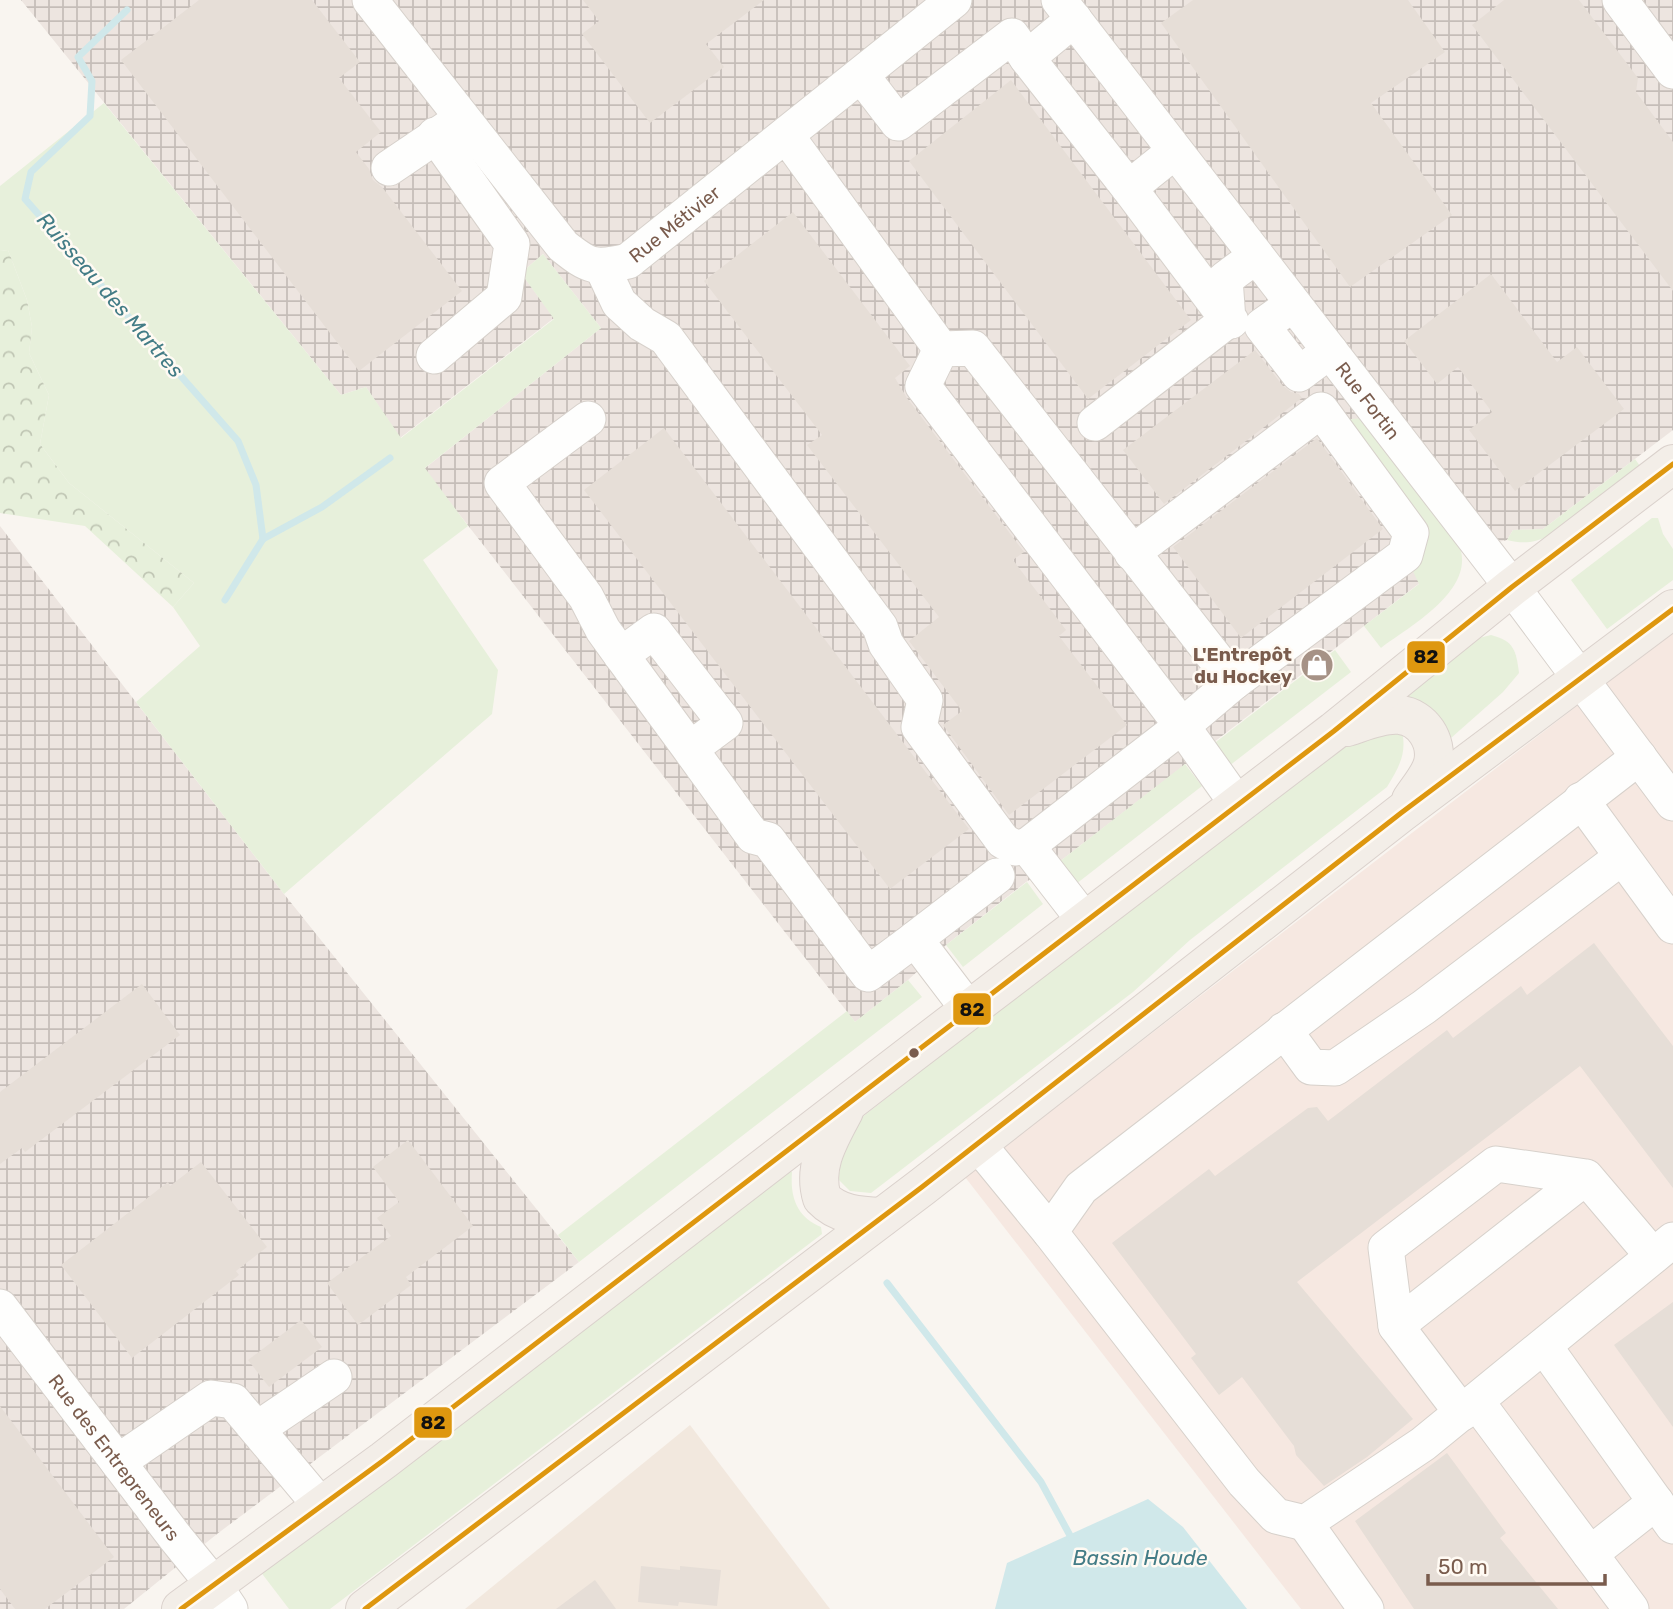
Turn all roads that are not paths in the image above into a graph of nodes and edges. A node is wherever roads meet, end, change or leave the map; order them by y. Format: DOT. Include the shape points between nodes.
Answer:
graph roads {
  1 [pos="370,0"];
  2 [pos="954,0"];
  3 [pos="1620,0"];
  4 [pos="1067,10"];
  5 [pos="1027,58"];
  6 [pos="1673,71"];
  7 [pos="861,75"];
  8 [pos="449,126"];
  9 [pos="786,135"];
  10 [pos="1175,151"];
  11 [pos="389,168"];
  12 [pos="1129,188"];
  13 [pos="544,222"];
  14 [pos="512,244"];
  15 [pos="1256,256"];
  16 [pos="602,267"];
  17 [pos="1293,304"];
  18 [pos="1245,323"];
  19 [pos="941,349"];
  20 [pos="1330,351"];
  21 [pos="434,356"];
  22 [pos="1356,385"];
  23 [pos="1321,410"];
  24 [pos="589,419"];
  25 [pos="1095,424"];
  26 [pos="1673,464"];
  27 [pos="1132,552"];
  28 [pos="1512,587"];
  29 [pos="1673,609"];
  30 [pos="1580,680"];
  31 [pos="1234,682"];
  32 [pos="1181,726"];
  33 [pos="1334,731"];
  34 [pos="1639,757"];
  35 [pos="1581,800"];
  36 [pos="1673,803"];
  37 [pos="1238,805"];
  38 [pos="1401,813"];
  39 [pos="1027,846"];
  40 [pos="1622,857"];
  41 [pos="997,876"];
  42 [pos="1085,921"];
  43 [pos="1673,926"];
  44 [pos="915,939"];
  45 [pos="969,1010"];
  46 [pos="1284,1030"];
  47 [pos="846,1106"];
  48 [pos="977,1143"];
  49 [pos="1587,1177"];
  50 [pos="881,1217"];
  51 [pos="1050,1232"];
  52 [pos="1663,1248"];
  53 [pos="0,1307"];
  54 [pos="1396,1326"];
  55 [pos="1544,1346"];
  56 [pos="334,1377"];
  57 [pos="1469,1407"];
  58 [pos="257,1429"];
  59 [pos="118,1462"];
  60 [pos="321,1506"];
  61 [pos="1664,1514"];
  62 [pos="1305,1523"];
  63 [pos="1590,1554"];
  64 [pos="222,1597"];
  65 [pos="181,1609"];
  66 [pos="365,1609"];
  67 [pos="1366,1609"];
  68 [pos="1631,1609"];
  1 -- 8 [label="street, Rue Métivier"];
  2 -- 7 [label="street, Rue Métivier"];
  3 -- 6 [label="street"];
  4 -- 5 [label="street"];
  4 -- 10 [label="street, Rue Fortin"];
  5 -- 7 [label="street" via="1012,36 898,123"];
  5 -- 12 [label="street"];
  7 -- 9 [label="street, Rue Métivier"];
  8 -- 11 [label="street"];
  8 -- 13 [label="street, Rue Métivier"];
  8 -- 14 [label="street"];
  9 -- 16 [label="street, Rue Métivier" via="628,261"];
  9 -- 19 [label="street"];
  10 -- 12 [label="street"];
  10 -- 15 [label="street, Rue Fortin"];
  12 -- 18 [label="street"];
  13 -- 14 [label="street"];
  13 -- 16 [label="street, Rue Métivier" via="580,260"];
  14 -- 21 [label="street" via="503,297"];
  15 -- 17 [label="street, Rue Fortin"];
  15 -- 18 [label="street" via="1225,279"];
  16 -- 39 [label="street" via="619,303 666,338 880,627 886,644 925,700 919,727 1003,841 1015,848"];
  17 -- 18 [label="street"];
  17 -- 20 [label="street, Rue Fortin"];
  18 -- 20 [label="street" via="1299,374"];
  18 -- 25 [label="street"];
  19 -- 27 [label="street" via="973,348"];
  19 -- 32 [label="street" via="923,386"];
  20 -- 22 [label="street, Rue Fortin"];
  22 -- 23 [label="street"];
  22 -- 28 [label="street, Rue Fortin"];
  23 -- 27 [label="street"];
  23 -- 31 [label="street" via="1411,533 1405,555"];
  24 -- 44 [label="street" via="502,483 586,597 621,655 654,631 724,723 690,749 753,836 768,840 868,974"];
  26 -- 28 [label="main road"];
  27 -- 31 [label="street"];
  28 -- 30 [label="street, Rue Fortin"];
  28 -- 33 [label="main road"];
  29 -- 30 [label="main road"];
  30 -- 34 [label="street, Rue Fortin"];
  30 -- 38 [label="main road"];
  31 -- 32 [label="street"];
  32 -- 37 [label="street"];
  32 -- 39 [label="street"];
  33 -- 37 [label="main road"];
  33 -- 38 [label="main road" via="1399,715 1426,730 1433,745 1433,762"];
  34 -- 35 [label="street"];
  34 -- 36 [label="street, Rue Fortin"];
  35 -- 40 [label="street"];
  35 -- 46 [label="street"];
  37 -- 42 [label="main road"];
  38 -- 48 [label="main road"];
  39 -- 42 [label="street"];
  40 -- 43 [label="street"];
  40 -- 46 [label="street" via="1424,1007 1335,1068 1311,1067"];
  41 -- 44 [label="street"];
  42 -- 45 [label="main road"];
  44 -- 45 [label="street"];
  45 -- 47 [label="main road"];
  46 -- 51 [label="street" via="1081,1188"];
  47 -- 50 [label="main road" via="825,1147 818,1188 824,1201 842,1212"];
  47 -- 60 [label="main road"];
  48 -- 50 [label="main road"];
  48 -- 51 [label="street"];
  49 -- 52 [label="street"];
  49 -- 54 [label="street"];
  49 -- 54 [label="street" via="1496,1164 1387,1248"];
  50 -- 66 [label="main road"];
  51 -- 62 [label="street" via="1244,1482 1276,1516"];
  52 -- 55 [label="street"];
  53 -- 59 [label="street, Rue des Entrepreneurs"];
  54 -- 57 [label="street"];
  55 -- 57 [label="street"];
  55 -- 61 [label="street"];
  56 -- 58 [label="street"];
  57 -- 62 [label="street" via="1423,1444"];
  57 -- 63 [label="street"];
  58 -- 59 [label="street" via="233,1401 211,1398"];
  58 -- 60 [label="street"];
  59 -- 64 [label="street, Rue des Entrepreneurs"];
  60 -- 64 [label="main road"];
  61 -- 63 [label="street"];
  62 -- 67 [label="street"];
  63 -- 68 [label="street"];
  64 -- 65 [label="main road"];
}
